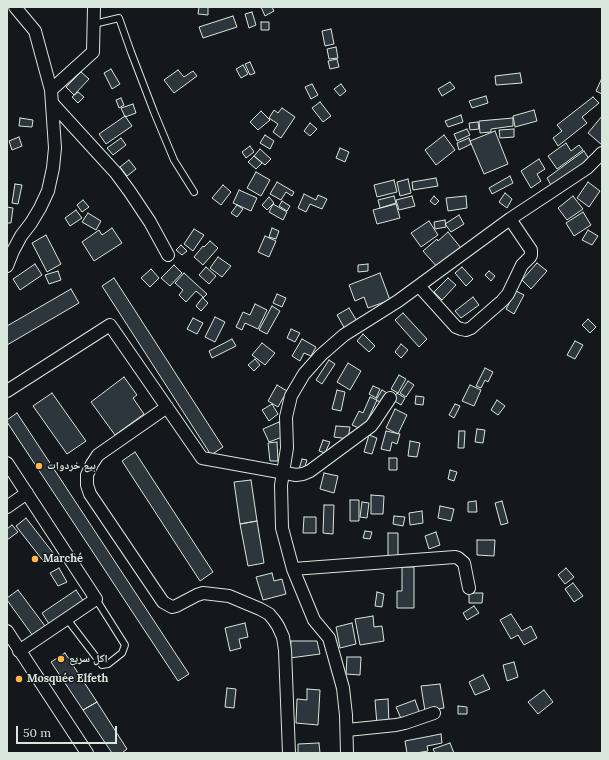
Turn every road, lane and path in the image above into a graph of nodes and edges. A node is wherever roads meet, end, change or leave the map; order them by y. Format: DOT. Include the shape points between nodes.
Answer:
graph roads {
  1 [pos="15,7"];
  2 [pos="94,7"];
  3 [pos="94,24"];
  4 [pos="51,90"];
  5 [pos="52,103"];
  6 [pos="602,153"];
  7 [pos="194,192"];
  8 [pos="510,219"];
  9 [pos="168,255"];
  10 [pos="7,266"];
  11 [pos="419,286"];
  12 [pos="7,391"];
  13 [pos="390,398"];
  14 [pos="167,407"];
  15 [pos="7,463"];
  16 [pos="284,473"];
  17 [pos="27,493"];
  18 [pos="7,507"];
  19 [pos="293,569"];
  20 [pos="469,588"];
  21 [pos="96,599"];
  22 [pos="67,619"];
  23 [pos="7,631"];
  24 [pos="19,651"];
  25 [pos="434,713"];
  26 [pos="347,730"];
  27 [pos="87,753"];
  28 [pos="289,753"];
  29 [pos="347,753"];
  1 -- 4 [label="street" via="35,32"];
  2 -- 3 [label="street"];
  3 -- 4 [label="street" via="93,52"];
  3 -- 7 [label="lane" via="119,18 174,160"];
  4 -- 5 [label="street"];
  5 -- 9 [label="street" via="116,173 150,222"];
  5 -- 10 [label="street" via="55,148 48,191 21,236"];
  6 -- 8 [label="street" via="575,176"];
  8 -- 11 [label="street"];
  8 -- 11 [label="street" via="532,250 532,255 522,265 508,294 471,328 466,330 456,327"];
  11 -- 16 [label="street" via="344,335 304,374 291,396 286,417 287,448"];
  12 -- 14 [label="street" via="110,325"];
  13 -- 16 [label="street" via="371,426 310,472 296,476"];
  14 -- 16 [label="street" via="202,458"];
  14 -- 28 [label="street" via="98,455 87,475 90,494 168,606 176,606 203,593 229,596 260,609 274,620 283,637 285,650"];
  15 -- 17 [label="street"];
  16 -- 19 [label="street" via="281,485 282,528"];
  17 -- 18 [label="street"];
  17 -- 21 [label="street"];
  19 -- 20 [label="street" via="454,557 464,563"];
  19 -- 26 [label="street" via="314,620 329,638 343,688"];
  21 -- 22 [label="street"];
  21 -- 22 [label="lane" via="125,645 122,653 108,664 102,664"];
  22 -- 24 [label="street"];
  23 -- 24 [label="street"];
  24 -- 27 [label="street"];
  25 -- 26 [label="street" via="400,724"];
  26 -- 29 [label="street"];
}
